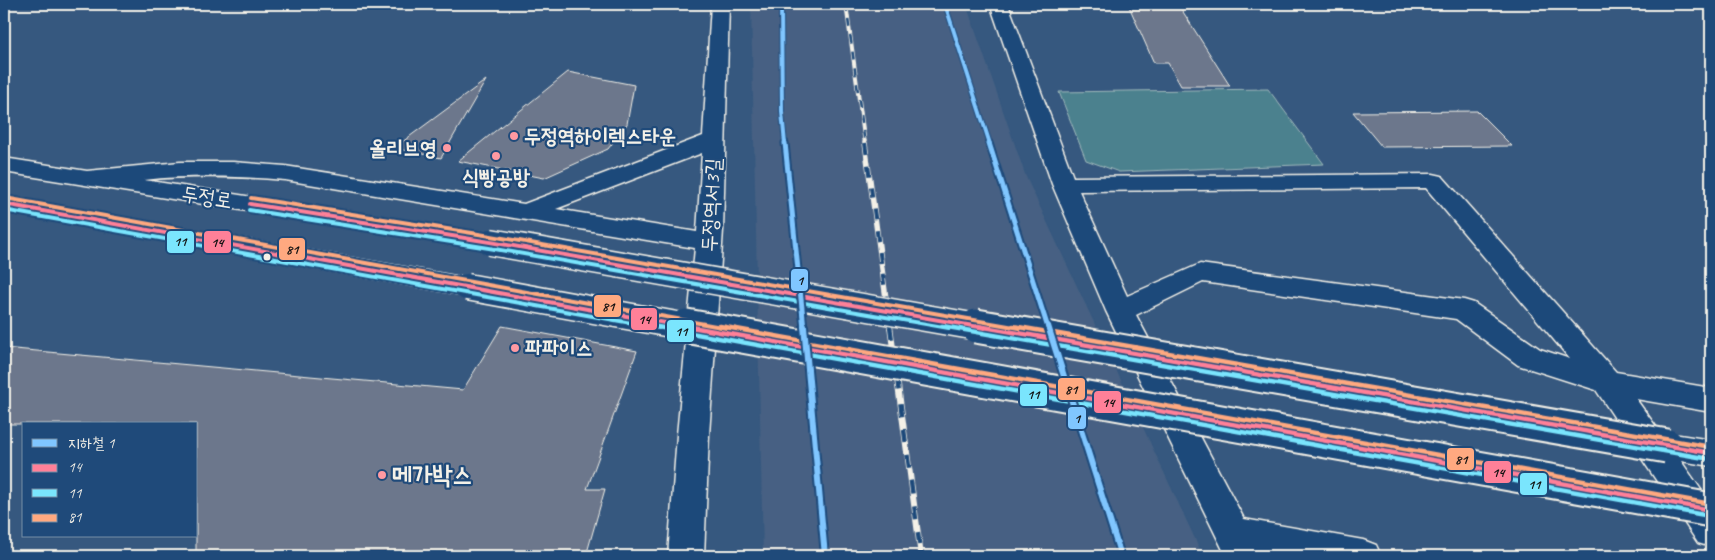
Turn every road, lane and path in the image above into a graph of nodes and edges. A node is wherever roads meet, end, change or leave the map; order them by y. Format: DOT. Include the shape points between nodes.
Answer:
graph roads {
  1 [pos="720,4"];
  2 [pos="999,4"];
  3 [pos="714,140"];
  4 [pos="4,165"];
  5 [pos="88,178"];
  6 [pos="1064,184"];
  7 [pos="8,209"];
  8 [pos="527,212"];
  9 [pos="709,242"];
  10 [pos="1120,311"];
  11 [pos="1607,382"];
  12 [pos="1711,400"];
  13 [pos="1711,453"];
  14 [pos="1711,510"];
  15 [pos="1711,532"];
  16 [pos="1238,544"];
  17 [pos="686,556"];
  18 [pos="1363,556"];
  1 -- 3 [label="street, 두정역서3길"];
  2 -- 6 [label="street"];
  3 -- 8 [label="street"];
  3 -- 9 [label="street, 두정역서3길"];
  4 -- 5 [label="street, 두정로"];
  5 -- 8 [label="street" via="233,169 285,174"];
  5 -- 13 [label="street, 두정로, bridge" via="490,242"];
  6 -- 10 [label="street"];
  6 -- 11 [label="street" via="1433,181"];
  7 -- 14 [label="street, 두정로, bridge" via="467,287"];
  8 -- 9 [label="street"];
  9 -- 17 [label="street, 두정역서3길" via="692,435"];
  10 -- 11 [label="street" via="1200,273 1464,310 1529,357"];
  10 -- 16 [label="street"];
  11 -- 12 [label="street"];
  11 -- 15 [label="street"];
  16 -- 18 [label="street"];
}
